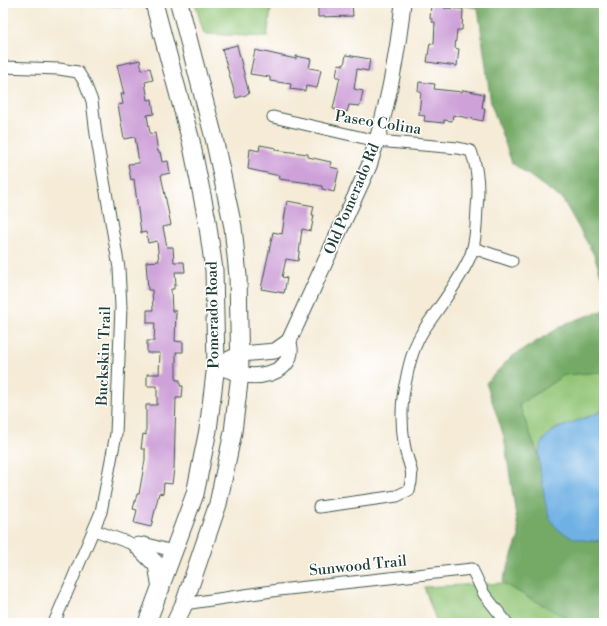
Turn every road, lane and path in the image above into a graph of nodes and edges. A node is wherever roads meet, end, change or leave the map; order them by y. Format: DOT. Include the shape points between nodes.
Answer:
graph roads {
  1 [pos="154,3"];
  2 [pos="179,3"];
  3 [pos="403,3"];
  4 [pos="3,67"];
  5 [pos="272,117"];
  6 [pos="377,141"];
  7 [pos="473,248"];
  8 [pos="512,261"];
  9 [pos="289,341"];
  10 [pos="240,354"];
  11 [pos="216,365"];
  12 [pos="240,374"];
  13 [pos="319,507"];
  14 [pos="94,530"];
  15 [pos="138,546"];
  16 [pos="175,552"];
  17 [pos="161,589"];
  18 [pos="184,604"];
  19 [pos="54,623"];
  20 [pos="147,623"];
  21 [pos="176,623"];
  22 [pos="507,623"];
  1 -- 11 [label="main road, Pomerado Road" via="191,141 207,220 214,270"];
  2 -- 10 [label="main road, Pomerado Road" via="214,138 233,227 238,276"];
  3 -- 6 [label="street, Old Pomerado Rd" via="391,90"];
  4 -- 14 [label="street, Buckskin Trail" via="78,72 92,101 119,268 121,307 116,434 101,512"];
  5 -- 6 [label="street, Paseo Colina"];
  6 -- 7 [label="street, Paseo Colina" via="471,151 478,200"];
  6 -- 9 [label="street, Old Pomerado Rd" via="369,166"];
  7 -- 8 [label="street"];
  7 -- 13 [label="street" via="446,301 422,332 408,371 402,417 404,445 413,479 409,490 397,496"];
  9 -- 10 [label="street" via="275,351"];
  9 -- 12 [label="street, Old Pomerado Rd" via="290,353 286,363 277,371 255,376"];
  10 -- 11 [label="street"];
  10 -- 12 [label="main road, Pomerado Road"];
  11 -- 12 [label="street, Old Pomerado Rd"];
  11 -- 16 [label="main road, Pomerado Road" via="208,430 195,494"];
  12 -- 18 [label="main road, Pomerado Road" via="233,432 218,504"];
  14 -- 15 [label="street"];
  14 -- 19 [label="street, Buckskin Trail"];
  15 -- 16 [label="street" via="144,543"];
  15 -- 17 [label="main road" via="157,566"];
  16 -- 17 [label="main road, Pomerado Road"];
  16 -- 18 [label="main road" via="186,571 180,588"];
  17 -- 20 [label="main road, Pomerado Road"];
  18 -- 21 [label="main road, Pomerado Road"];
  18 -- 22 [label="street, Sunwood Trail" via="279,590 472,569 484,594"];
}
